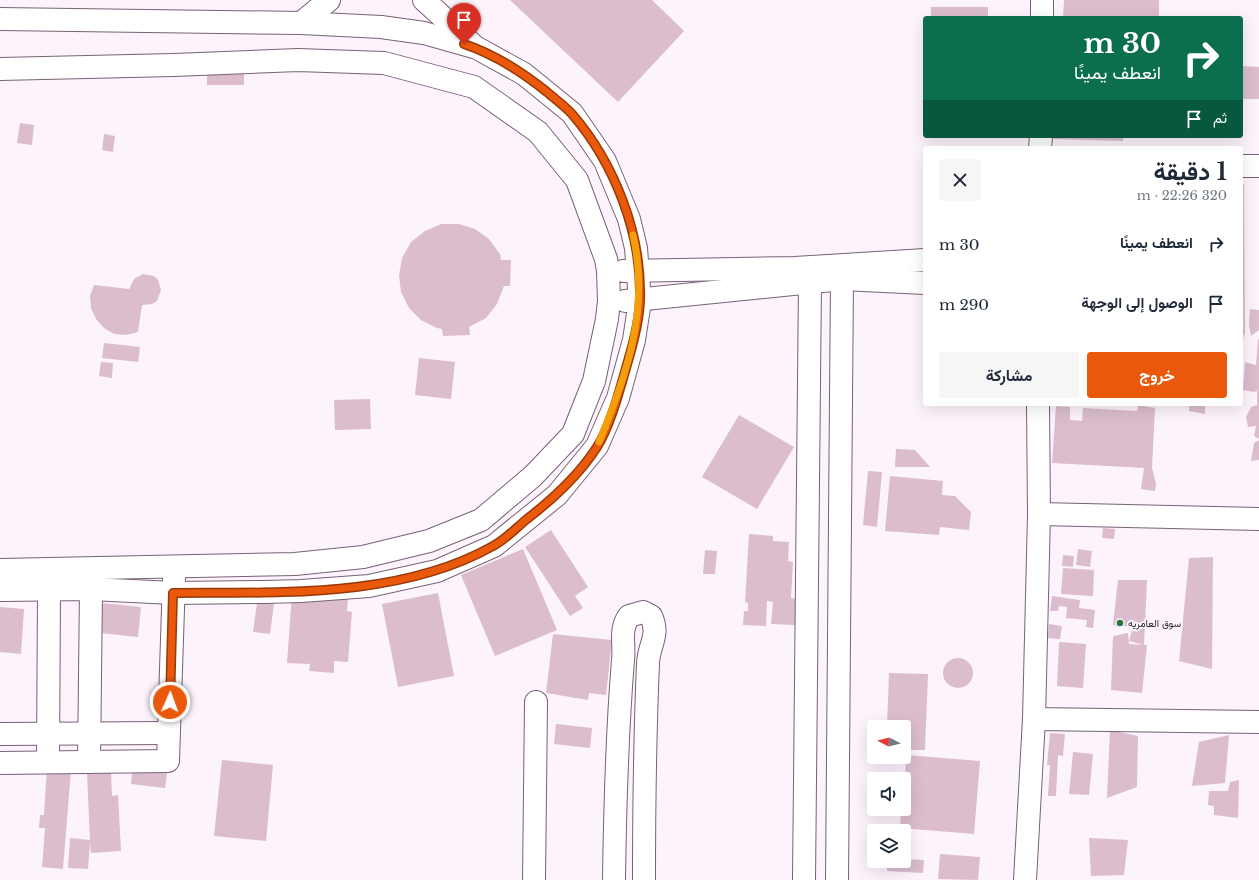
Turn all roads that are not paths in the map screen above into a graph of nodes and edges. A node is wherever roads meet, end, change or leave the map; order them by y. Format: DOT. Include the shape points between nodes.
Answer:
graph roads {
  1 [pos="329,0"];
  2 [pos="424,0"];
  3 [pos="1042,0"];
  4 [pos="1042,16"];
  5 [pos="0,19"];
  6 [pos="301,23"];
  7 [pos="477,48"];
  8 [pos="0,69"];
  9 [pos="1243,166"];
  10 [pos="1259,166"];
  11 [pos="923,260"];
  12 [pos="608,271"];
  13 [pos="638,271"];
  14 [pos="842,279"];
  15 [pos="810,281"];
  16 [pos="923,283"];
  17 [pos="609,301"];
  18 [pos="640,301"];
  19 [pos="1038,406"];
  20 [pos="1039,514"];
  21 [pos="1259,519"];
  22 [pos="265,565"];
  23 [pos="174,567"];
  24 [pos="0,570"];
  25 [pos="90,589"];
  26 [pos="0,590"];
  27 [pos="49,590"];
  28 [pos="265,592"];
  29 [pos="173,593"];
  30 [pos="536,702"];
  31 [pos="1034,718"];
  32 [pos="1259,722"];
  33 [pos="48,733"];
  34 [pos="168,733"];
  35 [pos="0,734"];
  36 [pos="89,734"];
  37 [pos="48,762"];
  38 [pos="89,762"];
  39 [pos="0,763"];
  40 [pos="616,787"];
  41 [pos="644,788"];
  42 [pos="534,880"];
  43 [pos="614,880"];
  44 [pos="644,880"];
  45 [pos="804,880"];
  46 [pos="837,880"];
  47 [pos="1026,880"];
  1 -- 6 [label="street"];
  2 -- 7 [label="street"];
  3 -- 4 [label="street"];
  5 -- 6 [label="street"];
  6 -- 7 [label="street" via="381,26 424,32"];
  7 -- 13 [label="street" via="524,74 572,113 605,161 629,219"];
  8 -- 12 [label="street" via="298,60 384,63 474,87 538,132 577,180 600,241"];
  9 -- 10 [label="street"];
  11 -- 13 [label="street" via="795,268"];
  12 -- 13 [label="street"];
  12 -- 17 [label="street"];
  13 -- 18 [label="street"];
  14 -- 15 [label="street"];
  14 -- 16 [label="street"];
  14 -- 46 [label="street"];
  15 -- 18 [label="street"];
  15 -- 45 [label="street"];
  17 -- 18 [label="street"];
  17 -- 22 [label="street" via="594,381 573,434 533,476 481,520 429,541 363,557"];
  18 -- 28 [label="street" via="634,340 618,398 597,446 557,496 494,546 437,571 369,586"];
  19 -- 20 [label="street"];
  20 -- 21 [label="street"];
  20 -- 31 [label="street"];
  22 -- 23 [label="street"];
  22 -- 28 [label="street"];
  23 -- 24 [label="street"];
  23 -- 29 [label="street"];
  25 -- 27 [label="street"];
  25 -- 29 [label="street"];
  25 -- 36 [label="street"];
  26 -- 27 [label="street"];
  27 -- 33 [label="street"];
  28 -- 29 [label="street"];
  29 -- 34 [label="street"];
  30 -- 42 [label="street"];
  31 -- 32 [label="street"];
  31 -- 47 [label="street"];
  33 -- 35 [label="street"];
  33 -- 36 [label="street"];
  33 -- 37 [label="street"];
  34 -- 36 [label="street"];
  34 -- 38 [label="street" via="168,761"];
  36 -- 38 [label="street"];
  37 -- 38 [label="street"];
  37 -- 39 [label="street"];
  40 -- 41 [label="street"];
  40 -- 41 [label="street" via="617,725 624,651 622,632 629,616 644,612 651,616 656,630 649,654"];
  40 -- 43 [label="street"];
  41 -- 44 [label="street"];
}
